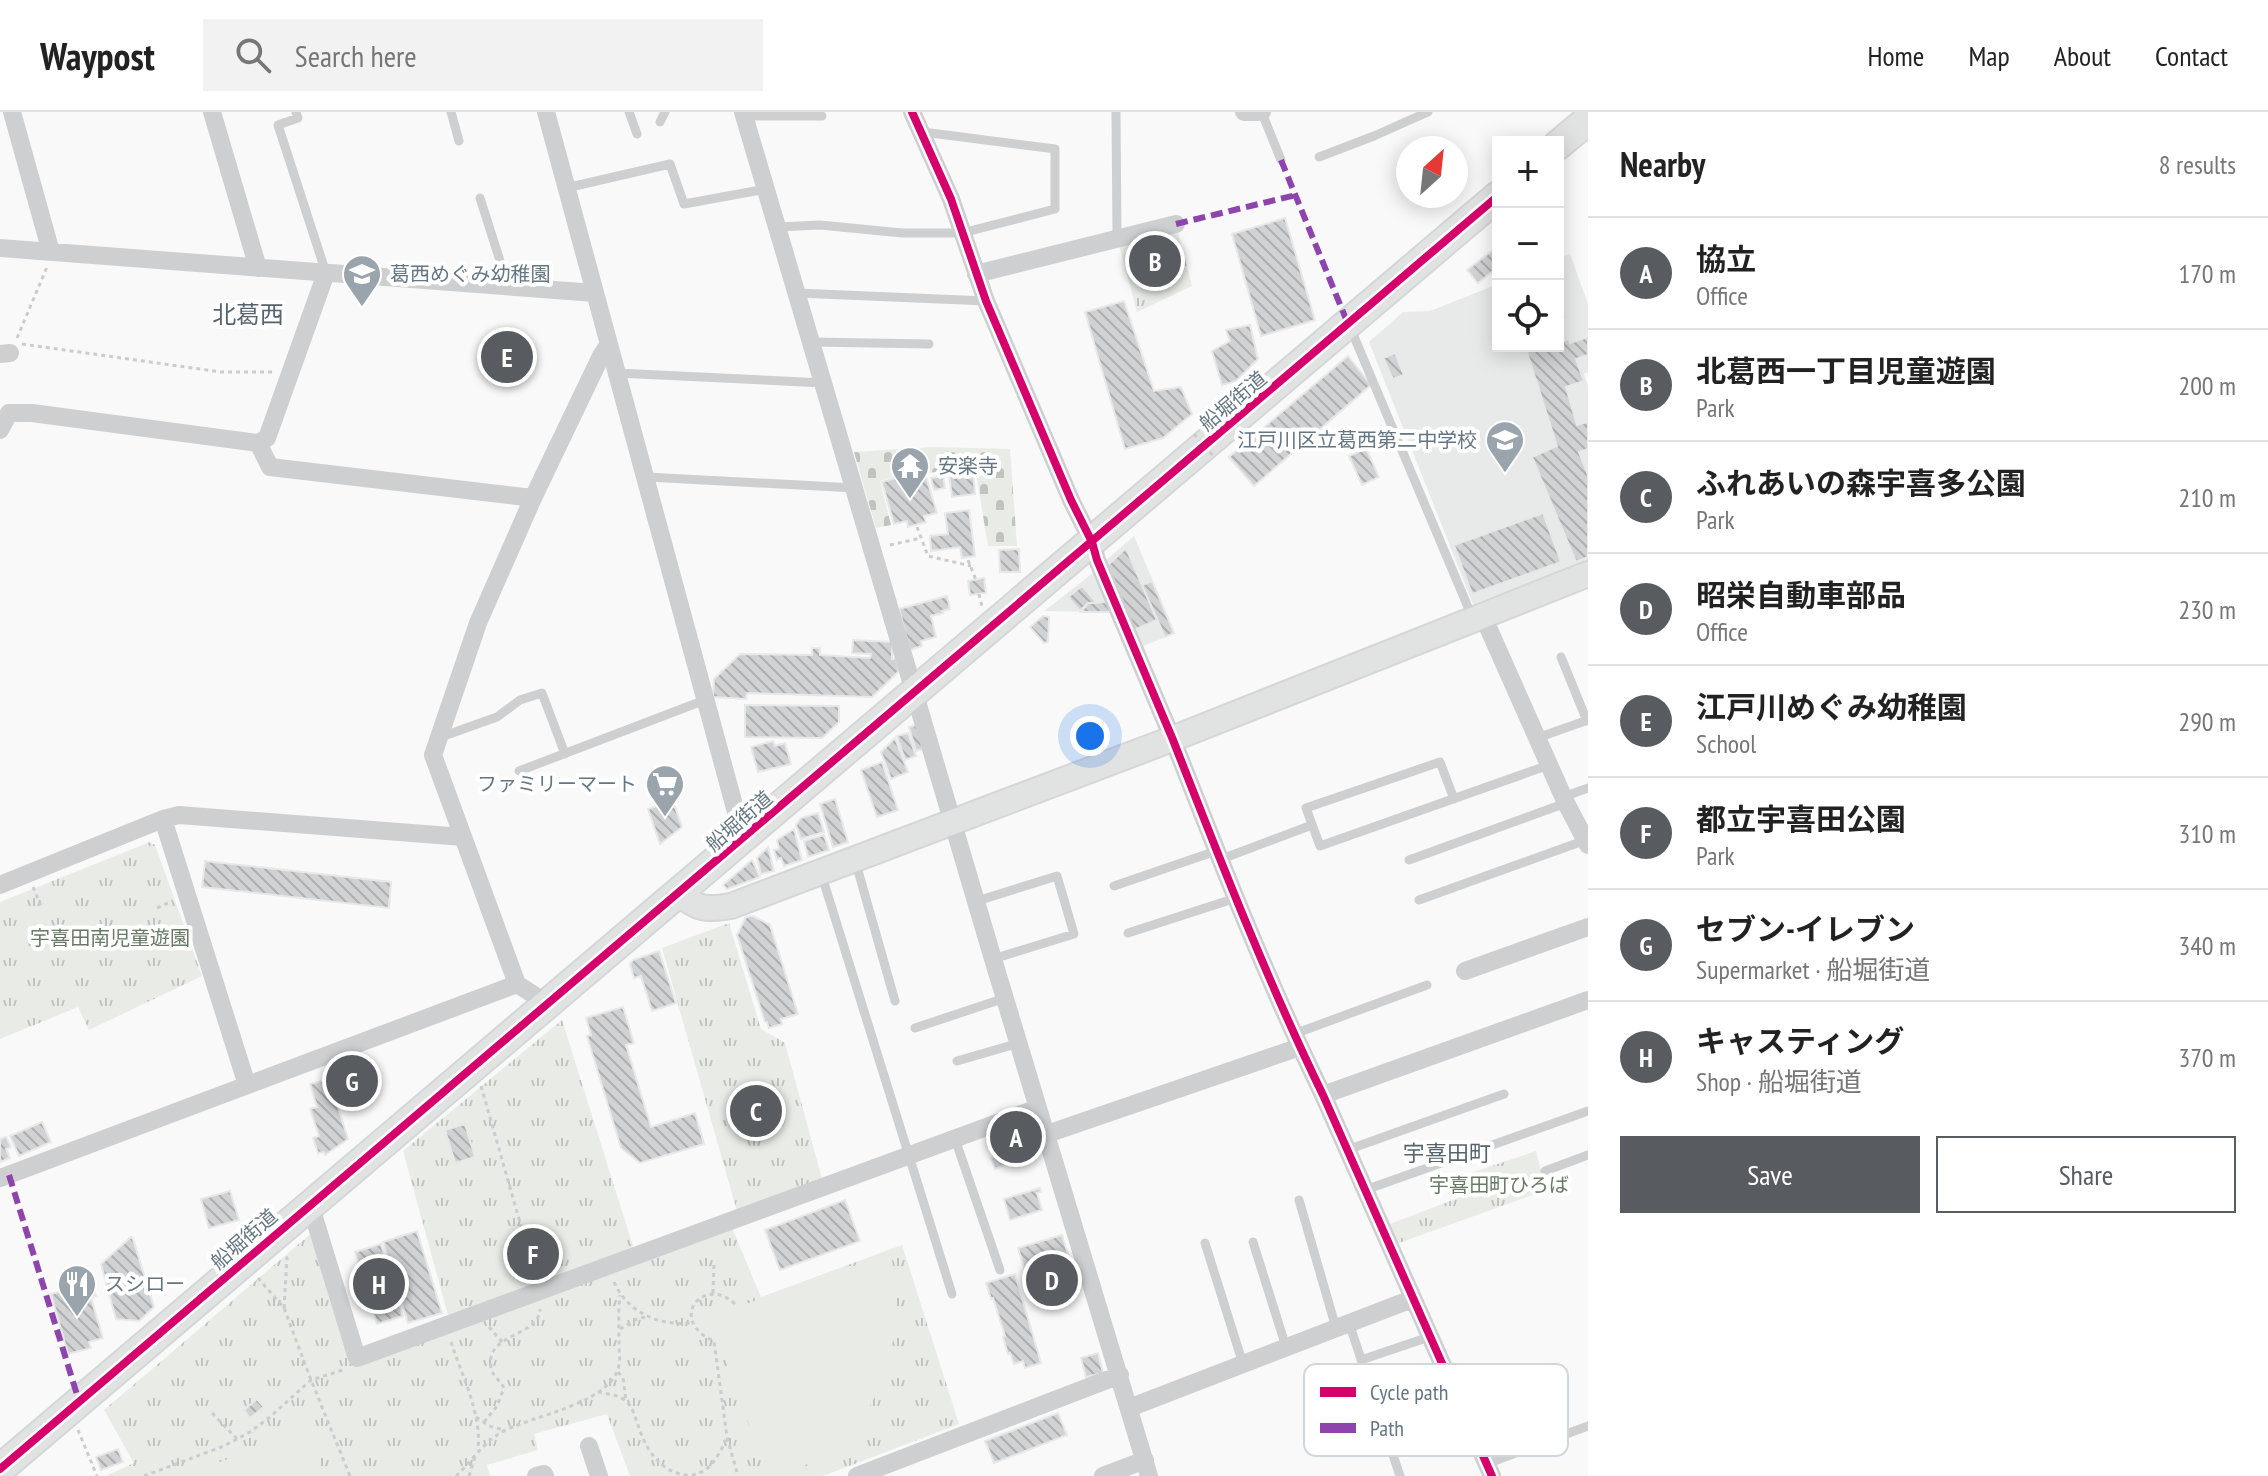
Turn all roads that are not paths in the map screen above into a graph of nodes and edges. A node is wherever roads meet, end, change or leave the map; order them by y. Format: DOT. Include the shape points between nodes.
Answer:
graph roads {
  1 [pos="12,112"];
  2 [pos="212,112"];
  3 [pos="296,112"];
  4 [pos="451,112"];
  5 [pos="546,112"];
  6 [pos="629,112"];
  7 [pos="665,112"];
  8 [pos="912,112"];
  9 [pos="1116,112"];
  10 [pos="1244,112"];
  11 [pos="1428,112"];
  12 [pos="1265,113"];
  13 [pos="744,114"];
  14 [pos="822,116"];
  15 [pos="1588,120"];
  16 [pos="660,122"];
  17 [pos="920,131"];
  18 [pos="637,134"];
  19 [pos="1564,140"];
  20 [pos="459,141"];
  21 [pos="1319,157"];
  22 [pos="1281,160"];
  23 [pos="566,188"];
  24 [pos="766,189"];
  25 [pos="480,198"];
  26 [pos="1492,201"];
  27 [pos="1176,224"];
  28 [pos="778,227"];
  29 [pos="962,233"];
  30 [pos="1117,237"];
  31 [pos="0,248"];
  32 [pos="51,252"];
  33 [pos="258,268"];
  34 [pos="326,273"];
  35 [pos="976,274"];
  36 [pos="508,287"];
  37 [pos="595,293"];
  38 [pos="797,293"];
  39 [pos="986,301"];
  40 [pos="1348,324"];
  41 [pos="812,342"];
  42 [pos="609,344"];
  43 [pos="929,344"];
  44 [pos="617,373"];
  45 [pos="824,383"];
  46 [pos="0,430"];
  47 [pos="258,443"];
  48 [pos="647,477"];
  49 [pos="856,488"];
  50 [pos="533,498"];
  51 [pos="1092,542"];
  52 [pos="1588,574"];
  53 [pos="1478,618"];
  54 [pos="1561,657"];
  55 [pos="915,691"];
  56 [pos="705,700"];
  57 [pos="1587,721"];
  58 [pos="438,738"];
  59 [pos="1537,738"];
  60 [pos="1172,739"];
  61 [pos="565,754"];
  62 [pos="1549,765"];
  63 [pos="519,771"];
  64 [pos="1588,788"];
  65 [pos="1454,799"];
  66 [pos="1564,800"];
  67 [pos="163,819"];
  68 [pos="954,821"];
  69 [pos="1312,825"];
  70 [pos="463,837"];
  71 [pos="743,838"];
  72 [pos="1587,842"];
  73 [pos="1218,856"];
  74 [pos="855,860"];
  75 [pos="1409,860"];
  76 [pos="821,873"];
  77 [pos="0,885"];
  78 [pos="1114,886"];
  79 [pos="679,893"];
  80 [pos="1236,898"];
  81 [pos="1419,900"];
  82 [pos="977,901"];
  83 [pos="1588,927"];
  84 [pos="1128,933"];
  85 [pos="993,959"];
  86 [pos="1465,971"];
  87 [pos="517,984"];
  88 [pos="1427,985"];
  89 [pos="1005,998"];
  90 [pos="1588,1000"];
  91 [pos="895,1001"];
  92 [pos="548,1004"];
  93 [pos="915,1028"];
  94 [pos="1297,1040"];
  95 [pos="1019,1043"];
  96 [pos="957,1061"];
  97 [pos="247,1085"];
  98 [pos="1504,1094"];
  99 [pos="1323,1095"];
  100 [pos="1038,1108"];
  101 [pos="1588,1111"];
  102 [pos="1047,1134"];
  103 [pos="955,1139"];
  104 [pos="1347,1150"];
  105 [pos="909,1155"];
  106 [pos="1588,1155"];
  107 [pos="1545,1171"];
  108 [pos="0,1178"];
  109 [pos="1365,1190"];
  110 [pos="1299,1200"];
  111 [pos="310,1204"];
  112 [pos="1253,1242"];
  113 [pos="1205,1243"];
  114 [pos="1000,1270"];
  115 [pos="952,1294"];
  116 [pos="1412,1299"];
  117 [pos="1342,1326"];
  118 [pos="1429,1337"];
  119 [pos="1286,1347"];
  120 [pos="1361,1360"];
  121 [pos="1243,1364"];
  122 [pos="1362,1364"];
  123 [pos="1441,1364"];
  124 [pos="1120,1375"];
  125 [pos="1129,1408"];
  126 [pos="1588,1426"];
  127 [pos="1568,1435"];
  128 [pos="589,1446"];
  129 [pos="1393,1456"];
  130 [pos="1520,1456"];
  131 [pos="900,1468"];
  132 [pos="1147,1468"];
  133 [pos="0,1469"];
  134 [pos="1489,1470"];
  135 [pos="536,1476"];
  136 [pos="545,1476"];
  137 [pos="599,1476"];
  138 [pos="857,1476"];
  139 [pos="1103,1476"];
  140 [pos="1400,1476"];
  1 -- 32 [label="street"];
  2 -- 33 [label="street"];
  3 -- 34 [label="lane" via="298,118 278,125"];
  4 -- 20 [label="lane"];
  5 -- 23 [label="street"];
  6 -- 18 [label="lane"];
  7 -- 16 [label="lane"];
  8 -- 17 [label="street"];
  9 -- 30 [label="lane"];
  10 -- 12 [label="street"];
  11 -- 21 [label="lane"];
  12 -- 22 [label="lane"];
  13 -- 14 [label="lane"];
  13 -- 24 [label="street"];
  15 -- 19 [label="main road"];
  17 -- 29 [label="street"];
  17 -- 29 [label="lane" via="1055,149 1055,209"];
  23 -- 24 [label="lane" via="670,164 684,204"];
  23 -- 37 [label="street"];
  24 -- 28 [label="street"];
  25 -- 36 [label="lane"];
  26 -- 40 [label="main road, 船堀街道"];
  27 -- 30 [label="street"];
  28 -- 29 [label="lane"];
  28 -- 38 [label="street"];
  29 -- 35 [label="street"];
  30 -- 35 [label="street"];
  31 -- 32 [label="street"];
  32 -- 33 [label="street"];
  33 -- 34 [label="street"];
  34 -- 36 [label="street"];
  34 -- 47 [label="street" via="267,438"];
  35 -- 39 [label="street"];
  36 -- 37 [label="street"];
  37 -- 42 [label="street"];
  38 -- 39 [label="lane"];
  38 -- 41 [label="street"];
  39 -- 51 [label="street"];
  40 -- 51 [label="main road, 船堀街道"];
  40 -- 53 [label="lane"];
  41 -- 43 [label="lane"];
  41 -- 45 [label="street"];
  42 -- 44 [label="street"];
  42 -- 50 [label="street"];
  44 -- 45 [label="lane"];
  44 -- 48 [label="street"];
  45 -- 49 [label="street"];
  46 -- 47 [label="street" via="9,413 32,413"];
  47 -- 50 [label="street" via="270,467"];
  48 -- 49 [label="lane"];
  48 -- 56 [label="street"];
  49 -- 55 [label="street"];
  50 -- 58 [label="street" via="478,623"];
  51 -- 55 [label="main road, 船堀街道"];
  51 -- 60 [label="street"];
  52 -- 53 [label="street"];
  53 -- 59 [label="street"];
  53 -- 60 [label="street"];
  54 -- 57 [label="lane"];
  55 -- 68 [label="street"];
  55 -- 71 [label="main road, 船堀街道"];
  56 -- 61 [label="lane"];
  56 -- 71 [label="street"];
  57 -- 59 [label="lane"];
  58 -- 61 [label="lane" via="497,717 520,700 542,693"];
  58 -- 70 [label="street" via="433,755"];
  59 -- 62 [label="street"];
  60 -- 68 [label="street"];
  60 -- 73 [label="street"];
  61 -- 63 [label="lane"];
  62 -- 65 [label="lane"];
  62 -- 66 [label="street"];
  64 -- 66 [label="lane"];
  65 -- 69 [label="lane" via="1320,846"];
  65 -- 69 [label="lane" via="1440,762 1306,808"];
  66 -- 72 [label="street"];
  66 -- 75 [label="lane"];
  67 -- 70 [label="street" via="179,815"];
  67 -- 77 [label="street"];
  67 -- 97 [label="street"];
  68 -- 74 [label="street"];
  68 -- 82 [label="street"];
  69 -- 73 [label="lane"];
  70 -- 87 [label="street"];
  71 -- 79 [label="main road, 船堀街道"];
  72 -- 81 [label="lane"];
  73 -- 78 [label="lane"];
  73 -- 80 [label="street"];
  74 -- 76 [label="street"];
  74 -- 91 [label="lane"];
  76 -- 79 [label="street" via="713,909 690,903"];
  76 -- 105 [label="lane"];
  79 -- 92 [label="main road, 船堀街道"];
  80 -- 84 [label="lane"];
  80 -- 94 [label="street"];
  82 -- 85 [label="street"];
  82 -- 85 [label="lane" via="1057,876 1074,934"];
  83 -- 86 [label="street"];
  85 -- 89 [label="street"];
  87 -- 92 [label="street"];
  87 -- 97 [label="street"];
  88 -- 94 [label="lane"];
  89 -- 93 [label="lane"];
  89 -- 95 [label="street"];
  90 -- 99 [label="street"];
  92 -- 111 [label="main road, 船堀街道"];
  94 -- 99 [label="street"];
  94 -- 102 [label="street"];
  95 -- 96 [label="lane"];
  95 -- 100 [label="street"];
  97 -- 108 [label="street"];
  98 -- 104 [label="lane"];
  99 -- 104 [label="street"];
  100 -- 102 [label="street"];
  100 -- 103 [label="street"];
  101 -- 109 [label="lane"];
  102 -- 124 [label="street"];
  103 -- 105 [label="street"];
  103 -- 114 [label="lane"];
  104 -- 109 [label="street"];
  105 -- 111 [label="street" via="357,1358"];
  105 -- 115 [label="lane"];
  106 -- 107 [label="lane"];
  109 -- 116 [label="street"];
  110 -- 117 [label="lane"];
  111 -- 133 [label="main road, 船堀街道"];
  112 -- 119 [label="lane"];
  113 -- 121 [label="lane"];
  116 -- 117 [label="street"];
  116 -- 118 [label="street"];
  117 -- 119 [label="street"];
  117 -- 120 [label="lane"];
  118 -- 120 [label="lane"];
  118 -- 123 [label="street"];
  119 -- 121 [label="street"];
  120 -- 122 [label="lane"];
  121 -- 125 [label="street"];
  124 -- 125 [label="street"];
  124 -- 131 [label="street"];
  125 -- 132 [label="street"];
  126 -- 127 [label="lane"];
  128 -- 137 [label="street"];
  129 -- 140 [label="lane"];
  130 -- 134 [label="lane"];
  131 -- 138 [label="street"];
  132 -- 139 [label="street"];
  135 -- 136 [label="street"];
}
